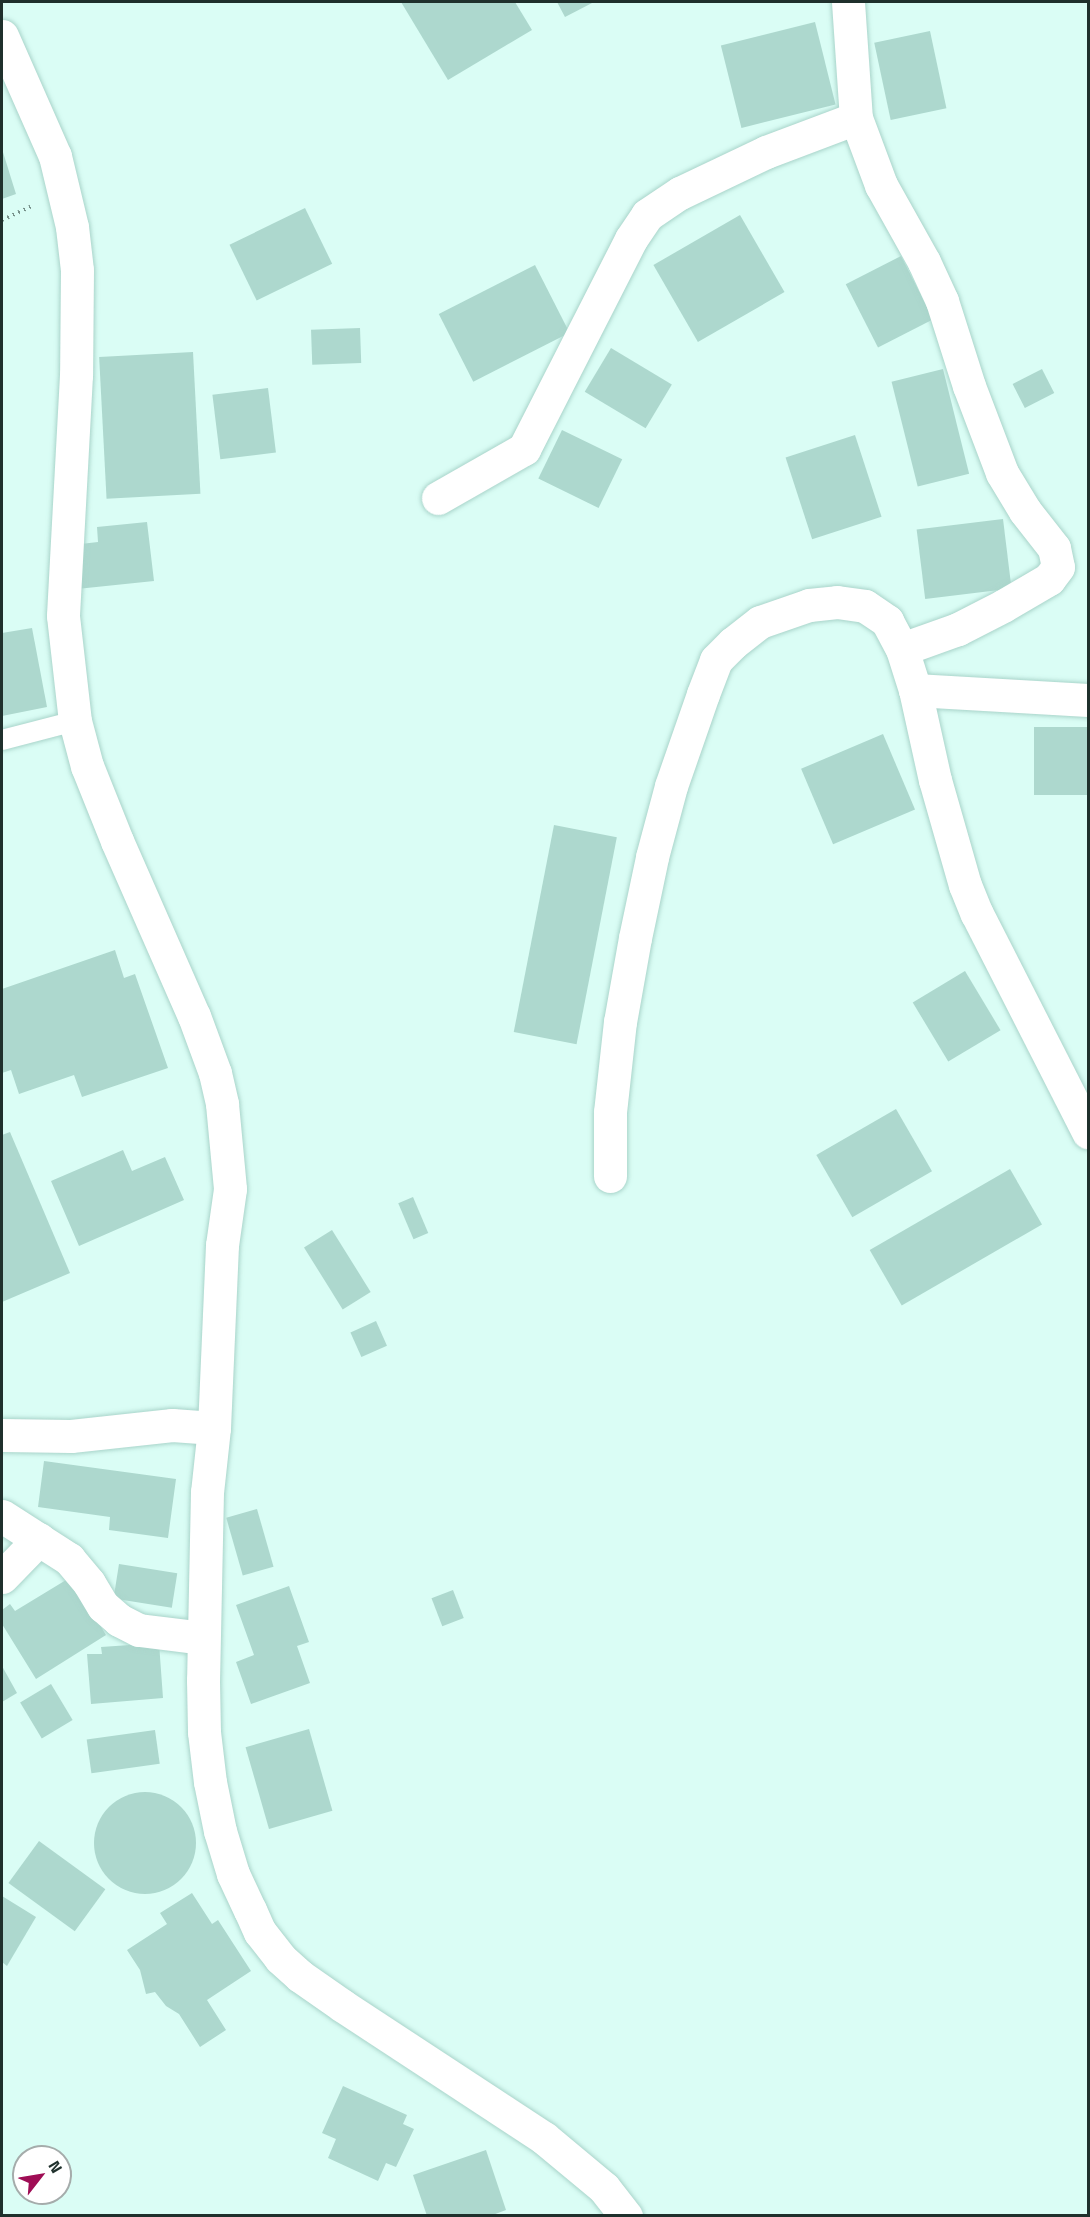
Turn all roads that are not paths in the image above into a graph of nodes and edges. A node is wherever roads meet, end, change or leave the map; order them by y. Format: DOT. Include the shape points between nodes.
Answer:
graph roads {
  1 [pos="848,2"];
  2 [pos="2,36"];
  3 [pos="856,118"];
  4 [pos="438,498"];
  5 [pos="902,648"];
  6 [pos="915,690"];
  7 [pos="1089,700"];
  8 [pos="75,721"];
  9 [pos="2,740"];
  10 [pos="1089,1132"];
  11 [pos="610,1176"];
  12 [pos="214,1428"];
  13 [pos="2,1435"];
  14 [pos="2,1516"];
  15 [pos="39,1539"];
  16 [pos="2,1577"];
  17 [pos="203,1638"];
  18 [pos="627,2216"];
  1 -- 3 [label="street"];
  2 -- 8 [label="street" via="55,156 72,228 77,270 76,375 63,616"];
  3 -- 4 [label="street" via="766,152 680,193 647,215 524,449"];
  3 -- 5 [label="street" via="881,185 942,301 1002,473 1054,548 1058,567 1049,579 1003,606 958,629"];
  5 -- 6 [label="street"];
  5 -- 11 [label="street" via="887,621 865,606 837,602 809,605 760,622 716,660 671,786 635,938 617,1045 610,1112"];
  6 -- 7 [label="street"];
  6 -- 10 [label="street" via="965,885"];
  8 -- 9 [label="lane"];
  8 -- 12 [label="street" via="87,766 117,841 194,1016 222,1104 230,1189 217,1328"];
  12 -- 13 [label="street" via="172,1425 71,1436"];
  12 -- 17 [label="street" via="207,1492"];
  14 -- 15 [label="street"];
  15 -- 16 [label="street"];
  15 -- 17 [label="street" via="69,1559 103,1606 119,1620 139,1630"];
  17 -- 18 [label="street" via="204,1732 210,1782 233,1874 260,1932 300,1976 544,2138 596,2181"];
}
